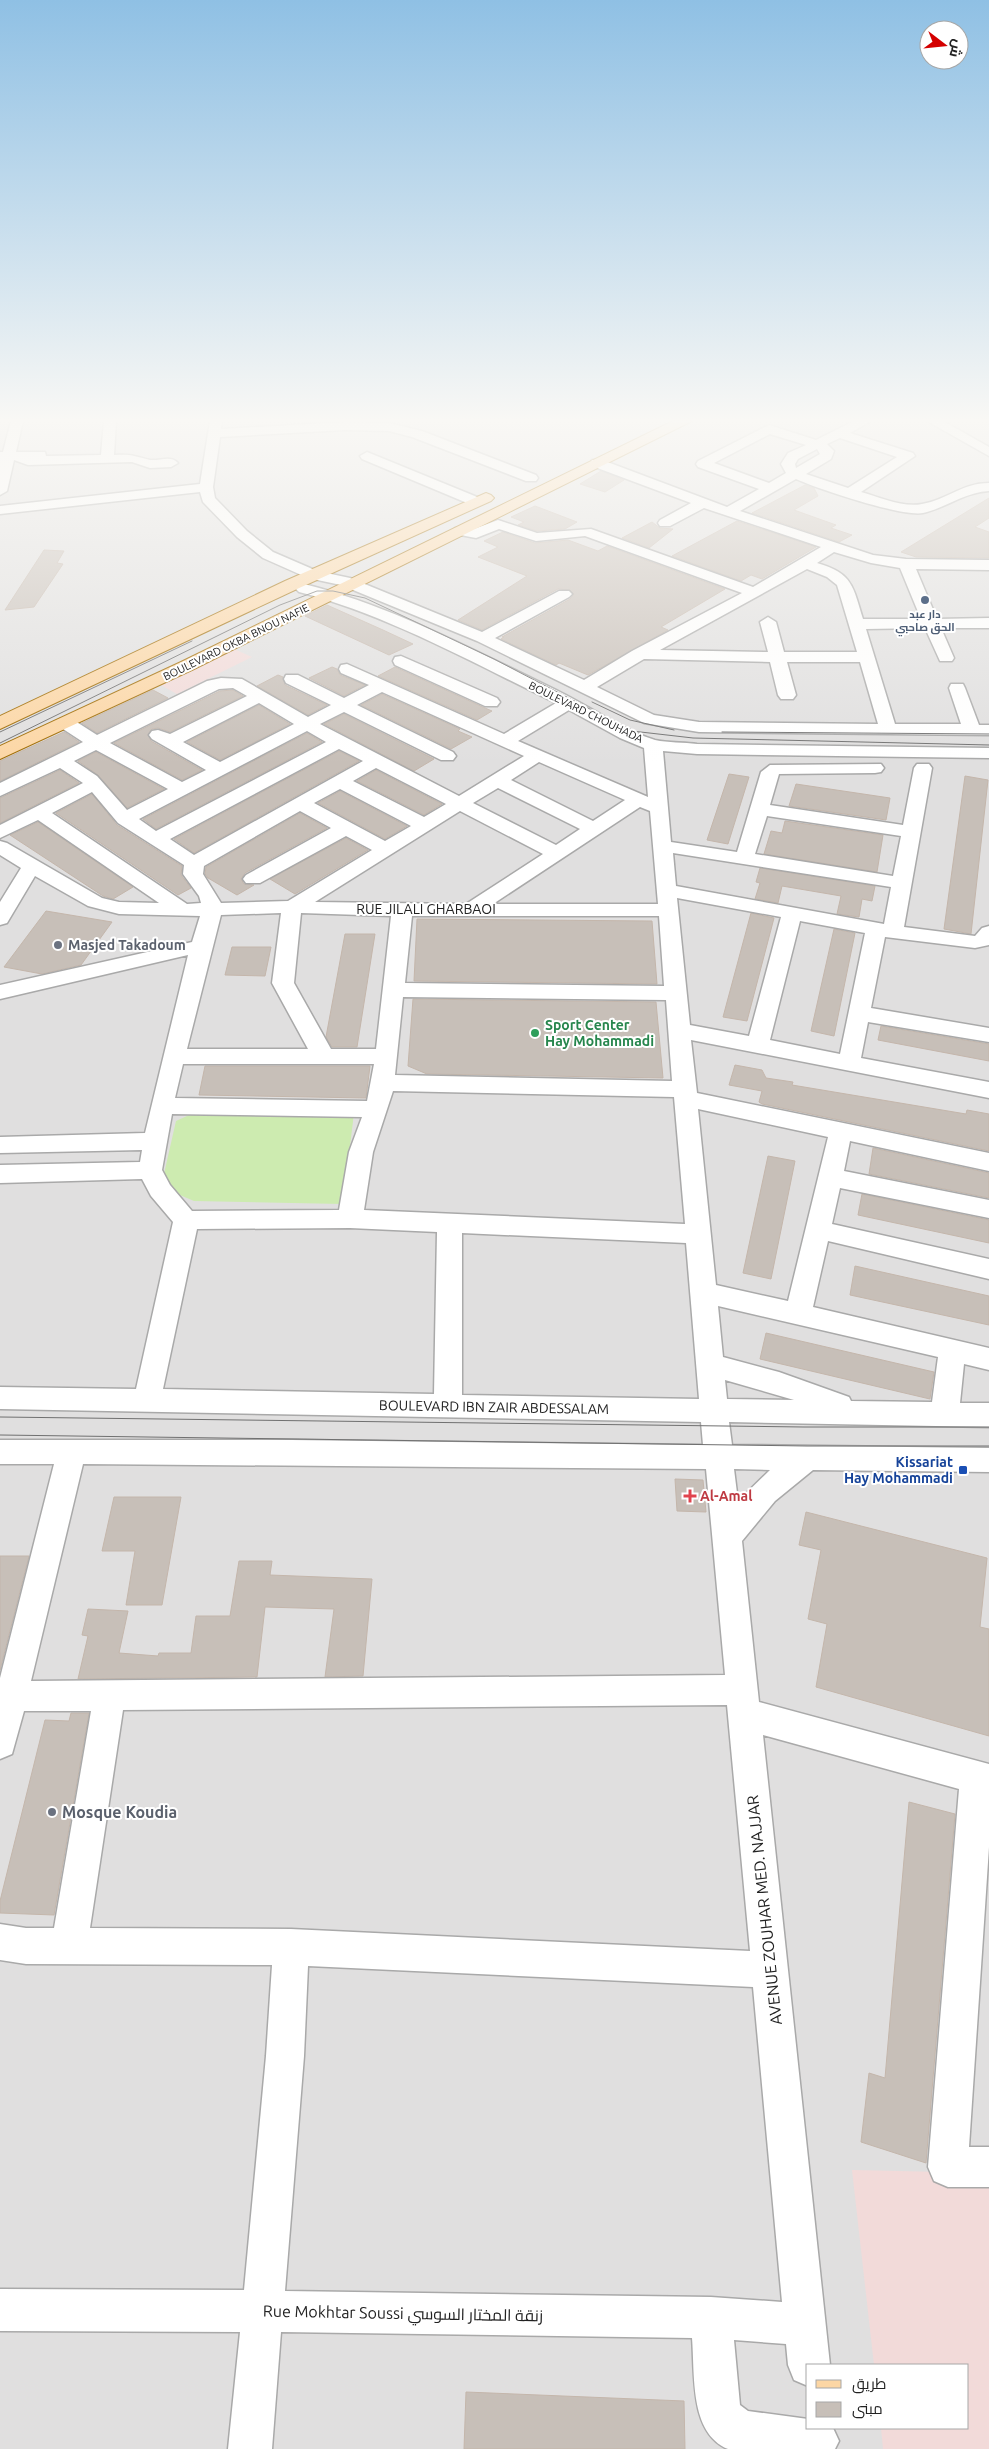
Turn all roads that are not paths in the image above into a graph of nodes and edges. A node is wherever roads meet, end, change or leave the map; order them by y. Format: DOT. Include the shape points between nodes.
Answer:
graph roads {
  1 [pos="244,535"];
  2 [pos="403,535"];
  3 [pos="451,535"];
  4 [pos="531,535"];
  5 [pos="553,535"];
  6 [pos="595,535"];
  7 [pos="797,535"];
  8 [pos="832,547"];
  9 [pos="268,555"];
  10 [pos="806,564"];
  11 [pos="906,564"];
  12 [pos="989,565"];
  13 [pos="313,576"];
  14 [pos="353,584"];
  15 [pos="291,585"];
  16 [pos="753,592"];
  17 [pos="564,594"];
  18 [pos="333,596"];
  19 [pos="768,622"];
  20 [pos="857,624"];
  21 [pos="931,624"];
  22 [pos="989,624"];
  23 [pos="483,638"];
  24 [pos="426,647"];
  25 [pos="638,654"];
  26 [pos="777,657"];
  27 [pos="867,657"];
  28 [pos="946,658"];
  29 [pos="400,661"];
  30 [pos="347,668"];
  31 [pos="292,679"];
  32 [pos="375,682"];
  33 [pos="585,687"];
  34 [pos="957,688"];
  35 [pos="786,695"];
  36 [pos="260,696"];
  37 [pos="491,702"];
  38 [pos="568,703"];
  39 [pos="344,705"];
  40 [pos="136,722"];
  41 [pos="0,723"];
  42 [pos="307,723"];
  43 [pos="66,724"];
  44 [pos="888,729"];
  45 [pos="980,730"];
  46 [pos="170,741"];
  47 [pos="504,741"];
  48 [pos="95,742"];
  49 [pos="339,742"];
  50 [pos="653,744"];
  51 [pos="0,753"];
  52 [pos="989,753"];
  53 [pos="447,755"];
  54 [pos="538,755"];
  55 [pos="62,761"];
  56 [pos="376,761"];
  57 [pos="923,768"];
  58 [pos="218,769"];
  59 [pos="989,769"];
  60 [pos="497,780"];
  61 [pos="340,782"];
  62 [pos="94,784"];
  63 [pos="182,789"];
  64 [pos="0,790"];
  65 [pos="649,803"];
  66 [pos="301,804"];
  67 [pos="459,804"];
  68 [pos="760,809"];
  69 [pos="38,812"];
  70 [pos="125,819"];
  71 [pos="424,825"];
  72 [pos="345,828"];
  73 [pos="594,829"];
  74 [pos="0,832"];
  75 [pos="912,832"];
  76 [pos="157,838"];
  77 [pos="662,846"];
  78 [pos="385,849"];
  79 [pos="3,852"];
  80 [pos="556,853"];
  81 [pos="745,857"];
  82 [pos="194,863"];
  83 [pos="32,865"];
  84 [pos="253,879"];
  85 [pos="902,883"];
  86 [pos="668,900"];
  87 [pos="292,907"];
  88 [pos="213,908"];
  89 [pos="472,909"];
  90 [pos="183,910"];
  91 [pos="402,910"];
  92 [pos="792,914"];
  93 [pos="0,920"];
  94 [pos="885,931"];
  95 [pos="989,932"];
  96 [pos="201,946"];
  97 [pos="392,990"];
  98 [pos="0,992"];
  99 [pos="676,993"];
  100 [pos="859,1013"];
  101 [pos="679,1030"];
  102 [pos="989,1035"];
  103 [pos="757,1046"];
  104 [pos="324,1056"];
  105 [pos="386,1056"];
  106 [pos="174,1057"];
  107 [pos="850,1063"];
  108 [pos="383,1083"];
  109 [pos="989,1090"];
  110 [pos="685,1094"];
  111 [pos="162,1106"];
  112 [pos="377,1109"];
  113 [pos="841,1132"];
  114 [pos="156,1142"];
  115 [pos="0,1145"];
  116 [pos="989,1162"];
  117 [pos="150,1170"];
  118 [pos="0,1174"];
  119 [pos="831,1177"];
  120 [pos="989,1209"];
  121 [pos="350,1218"];
  122 [pos="186,1220"];
  123 [pos="450,1223"];
  124 [pos="819,1230"];
  125 [pos="698,1234"];
  126 [pos="989,1269"];
  127 [pos="703,1292"];
  128 [pos="798,1314"];
  129 [pos="952,1350"];
  130 [pos="989,1359"];
  131 [pos="710,1365"];
  132 [pos="0,1398"];
  133 [pos="147,1400"];
  134 [pos="448,1407"];
  135 [pos="714,1409"];
  136 [pos="858,1412"];
  137 [pos="945,1414"];
  138 [pos="989,1415"];
  139 [pos="0,1452"];
  140 [pos="71,1453"];
  141 [pos="720,1456"];
  142 [pos="809,1457"];
  143 [pos="989,1460"];
  144 [pos="728,1536"];
  145 [pos="12,1696"];
  146 [pos="109,1697"];
  147 [pos="744,1702"];
  148 [pos="0,1743"];
  149 [pos="983,1779"];
  150 [pos="0,1942"];
  151 [pos="69,1946"];
  152 [pos="291,1947"];
  153 [pos="770,1970"];
  154 [pos="989,2167"];
  155 [pos="0,2310"];
  156 [pos="263,2311"];
  157 [pos="711,2318"];
  158 [pos="805,2324"];
  159 [pos="809,2364"];
  160 [pos="816,2439"];
  161 [pos="250,2449"];
  1 -- 9 [label="street"];
  2 -- 13 [label="main road, BOULEVARD OKBA BNOU NAFIE"];
  3 -- 14 [label="main road, BOULEVARD OKBA BNOU NAFIE"];
  4 -- 5 [label="street"];
  6 -- 16 [label="street"];
  7 -- 8 [label="street"];
  8 -- 10 [label="street"];
  8 -- 11 [label="street" via="871,559"];
  9 -- 13 [label="street, BOULEVARD CHOUHADA"];
  9 -- 15 [label="street" via="277,571"];
  10 -- 16 [label="street"];
  10 -- 20 [label="street" via="841,578"];
  11 -- 12 [label="street"];
  11 -- 21 [label="street"];
  13 -- 14 [label="street, BOULEVARD CHOUHADA"];
  13 -- 15 [label="main road, BOULEVARD OKBA BNOU NAFIE"];
  14 -- 18 [label="main road, BOULEVARD OKBA BNOU NAFIE"];
  14 -- 23 [label="street, BOULEVARD CHOUHADA"];
  15 -- 18 [label="street, BOULEVARD CHOUHADA"];
  15 -- 41 [label="main road, BOULEVARD OKBA BNOU NAFIE"];
  16 -- 25 [label="street"];
  17 -- 23 [label="street"];
  18 -- 24 [label="street, BOULEVARD CHOUHADA"];
  18 -- 43 [label="main road, BOULEVARD OKBA BNOU NAFIE"];
  19 -- 26 [label="street"];
  20 -- 21 [label="street"];
  20 -- 27 [label="street"];
  21 -- 22 [label="street"];
  21 -- 28 [label="street"];
  23 -- 33 [label="street, BOULEVARD CHOUHADA"];
  24 -- 29 [label="street"];
  24 -- 38 [label="street, BOULEVARD CHOUHADA"];
  25 -- 26 [label="street" via="698,658"];
  25 -- 33 [label="street"];
  26 -- 27 [label="street"];
  26 -- 35 [label="street"];
  27 -- 44 [label="street"];
  29 -- 32 [label="street"];
  29 -- 37 [label="street"];
  30 -- 32 [label="street"];
  31 -- 39 [label="street"];
  32 -- 39 [label="street"];
  32 -- 53 [label="street"];
  33 -- 44 [label="street, BOULEVARD CHOUHADA" via="650,719 680,725"];
  34 -- 45 [label="street"];
  36 -- 40 [label="street" via="236,683 221,683"];
  36 -- 42 [label="street"];
  36 -- 46 [label="street"];
  38 -- 47 [label="street"];
  38 -- 50 [label="street, BOULEVARD CHOUHADA" via="626,734"];
  39 -- 42 [label="street"];
  39 -- 53 [label="street"];
  40 -- 46 [label="street"];
  40 -- 48 [label="street"];
  42 -- 49 [label="street"];
  42 -- 58 [label="street"];
  43 -- 48 [label="street"];
  43 -- 51 [label="main road, BOULEVARD OKBA BNOU NAFIE"];
  44 -- 45 [label="street, BOULEVARD CHOUHADA"];
  46 -- 58 [label="street"];
  47 -- 53 [label="street"];
  47 -- 54 [label="street"];
  48 -- 55 [label="street"];
  48 -- 63 [label="street"];
  49 -- 56 [label="street"];
  49 -- 76 [label="street"];
  50 -- 52 [label="street, BOULEVARD CHOUHADA" via="697,749"];
  50 -- 65 [label="street, AVENUE ZOUHAR MED. NAJJAR"];
  53 -- 56 [label="street"];
  53 -- 67 [label="street"];
  54 -- 60 [label="street"];
  54 -- 65 [label="street"];
  55 -- 62 [label="street"];
  55 -- 64 [label="street"];
  56 -- 61 [label="street"];
  57 -- 59 [label="street"];
  57 -- 68 [label="street" via="776,769 770,772"];
  57 -- 75 [label="street"];
  58 -- 63 [label="street"];
  60 -- 67 [label="street"];
  60 -- 73 [label="street"];
  61 -- 66 [label="street"];
  61 -- 71 [label="street"];
  62 -- 69 [label="street"];
  62 -- 70 [label="street"];
  63 -- 70 [label="street"];
  65 -- 73 [label="street"];
  65 -- 77 [label="street, AVENUE ZOUHAR MED. NAJJAR"];
  66 -- 72 [label="street"];
  66 -- 82 [label="street"];
  67 -- 71 [label="street"];
  67 -- 80 [label="street"];
  68 -- 75 [label="street"];
  68 -- 81 [label="street"];
  69 -- 74 [label="street"];
  69 -- 90 [label="street"];
  70 -- 76 [label="street"];
  71 -- 78 [label="street"];
  72 -- 78 [label="street"];
  72 -- 84 [label="street"];
  73 -- 80 [label="street"];
  75 -- 85 [label="street"];
  76 -- 82 [label="street"];
  77 -- 81 [label="street"];
  77 -- 86 [label="street, AVENUE ZOUHAR MED. NAJJAR"];
  78 -- 87 [label="street"];
  79 -- 83 [label="street, RUE JILALI GHARBAOI"];
  80 -- 89 [label="street"];
  81 -- 85 [label="street"];
  82 -- 88 [label="street" via="193,874"];
  83 -- 90 [label="street, RUE JILALI GHARBAOI" via="95,902 119,908"];
  83 -- 93 [label="street"];
  85 -- 94 [label="street"];
  86 -- 89 [label="street, RUE JILALI GHARBAOI"];
  86 -- 92 [label="street, RUE JILALI GHARBAOI"];
  86 -- 99 [label="street, AVENUE ZOUHAR MED. NAJJAR"];
  87 -- 88 [label="street, RUE JILALI GHARBAOI"];
  87 -- 91 [label="street, RUE JILALI GHARBAOI"];
  87 -- 104 [label="street" via="284,983"];
  88 -- 90 [label="street, RUE JILALI GHARBAOI"];
  88 -- 96 [label="street"];
  89 -- 91 [label="street, RUE JILALI GHARBAOI"];
  91 -- 97 [label="street"];
  92 -- 94 [label="street, RUE JILALI GHARBAOI"];
  92 -- 103 [label="street"];
  94 -- 95 [label="street, RUE JILALI GHARBAOI" via="975,942 987,939"];
  94 -- 100 [label="street"];
  96 -- 98 [label="street"];
  96 -- 106 [label="street"];
  97 -- 99 [label="street"];
  97 -- 105 [label="street"];
  99 -- 101 [label="street, AVENUE ZOUHAR MED. NAJJAR"];
  100 -- 102 [label="street"];
  100 -- 107 [label="street"];
  101 -- 103 [label="street"];
  101 -- 110 [label="street, AVENUE ZOUHAR MED. NAJJAR"];
  103 -- 107 [label="street"];
  104 -- 105 [label="street"];
  104 -- 106 [label="street"];
  105 -- 108 [label="street"];
  106 -- 111 [label="street"];
  107 -- 109 [label="street"];
  108 -- 110 [label="street"];
  108 -- 112 [label="street"];
  110 -- 113 [label="street"];
  110 -- 125 [label="street, AVENUE ZOUHAR MED. NAJJAR"];
  111 -- 112 [label="street"];
  111 -- 114 [label="street"];
  112 -- 121 [label="street" via="362,1152"];
  113 -- 116 [label="street"];
  113 -- 119 [label="street"];
  114 -- 115 [label="street"];
  114 -- 117 [label="street"];
  117 -- 118 [label="street"];
  117 -- 122 [label="street" via="160,1190"];
  119 -- 120 [label="street"];
  119 -- 124 [label="street"];
  121 -- 122 [label="street"];
  121 -- 123 [label="street"];
  122 -- 133 [label="street"];
  123 -- 125 [label="street"];
  123 -- 134 [label="street"];
  124 -- 126 [label="street"];
  124 -- 128 [label="street"];
  125 -- 127 [label="street, AVENUE ZOUHAR MED. NAJJAR"];
  127 -- 128 [label="street"];
  127 -- 131 [label="street, AVENUE ZOUHAR MED. NAJJAR"];
  128 -- 129 [label="street"];
  129 -- 130 [label="street"];
  129 -- 137 [label="street"];
  131 -- 135 [label="street, AVENUE ZOUHAR MED. NAJJAR"];
  131 -- 136 [label="street" via="779,1383"];
  132 -- 133 [label="street, BOULEVARD IBN ZAIR ABDESSALAM"];
  133 -- 134 [label="street, BOULEVARD IBN ZAIR ABDESSALAM"];
  134 -- 135 [label="street, BOULEVARD IBN ZAIR ABDESSALAM"];
  135 -- 136 [label="street, BOULEVARD IBN ZAIR ABDESSALAM"];
  135 -- 141 [label="street, AVENUE ZOUHAR MED. NAJJAR"];
  136 -- 137 [label="street, BOULEVARD IBN ZAIR ABDESSALAM"];
  137 -- 138 [label="street, BOULEVARD IBN ZAIR ABDESSALAM"];
  139 -- 140 [label="street"];
  140 -- 141 [label="street"];
  140 -- 145 [label="street"];
  141 -- 142 [label="street"];
  141 -- 144 [label="street, AVENUE ZOUHAR MED. NAJJAR"];
  142 -- 143 [label="street"];
  142 -- 144 [label="street" via="764,1491"];
  144 -- 147 [label="street, AVENUE ZOUHAR MED. NAJJAR"];
  145 -- 146 [label="street"];
  145 -- 148 [label="street"];
  146 -- 147 [label="street"];
  146 -- 151 [label="street"];
  147 -- 149 [label="street"];
  147 -- 153 [label="street, AVENUE ZOUHAR MED. NAJJAR"];
  149 -- 154 [label="street" via="948,2167"];
  150 -- 151 [label="street"];
  151 -- 152 [label="street"];
  152 -- 153 [label="street"];
  152 -- 156 [label="street"];
  153 -- 158 [label="street, AVENUE ZOUHAR MED. NAJJAR"];
  155 -- 156 [label="street, Rue Mokhtar Soussi زنقة المختار السوسي"];
  156 -- 157 [label="street, Rue Mokhtar Soussi زنقة المختار السوسي"];
  156 -- 161 [label="street"];
  157 -- 158 [label="street, Rue Mokhtar Soussi زنقة المختار السوسي"];
  157 -- 160 [label="street" via="720,2415 737,2431 768,2437"];
  158 -- 159 [label="street, AVENUE ZOUHAR MED. NAJJAR"];
}
